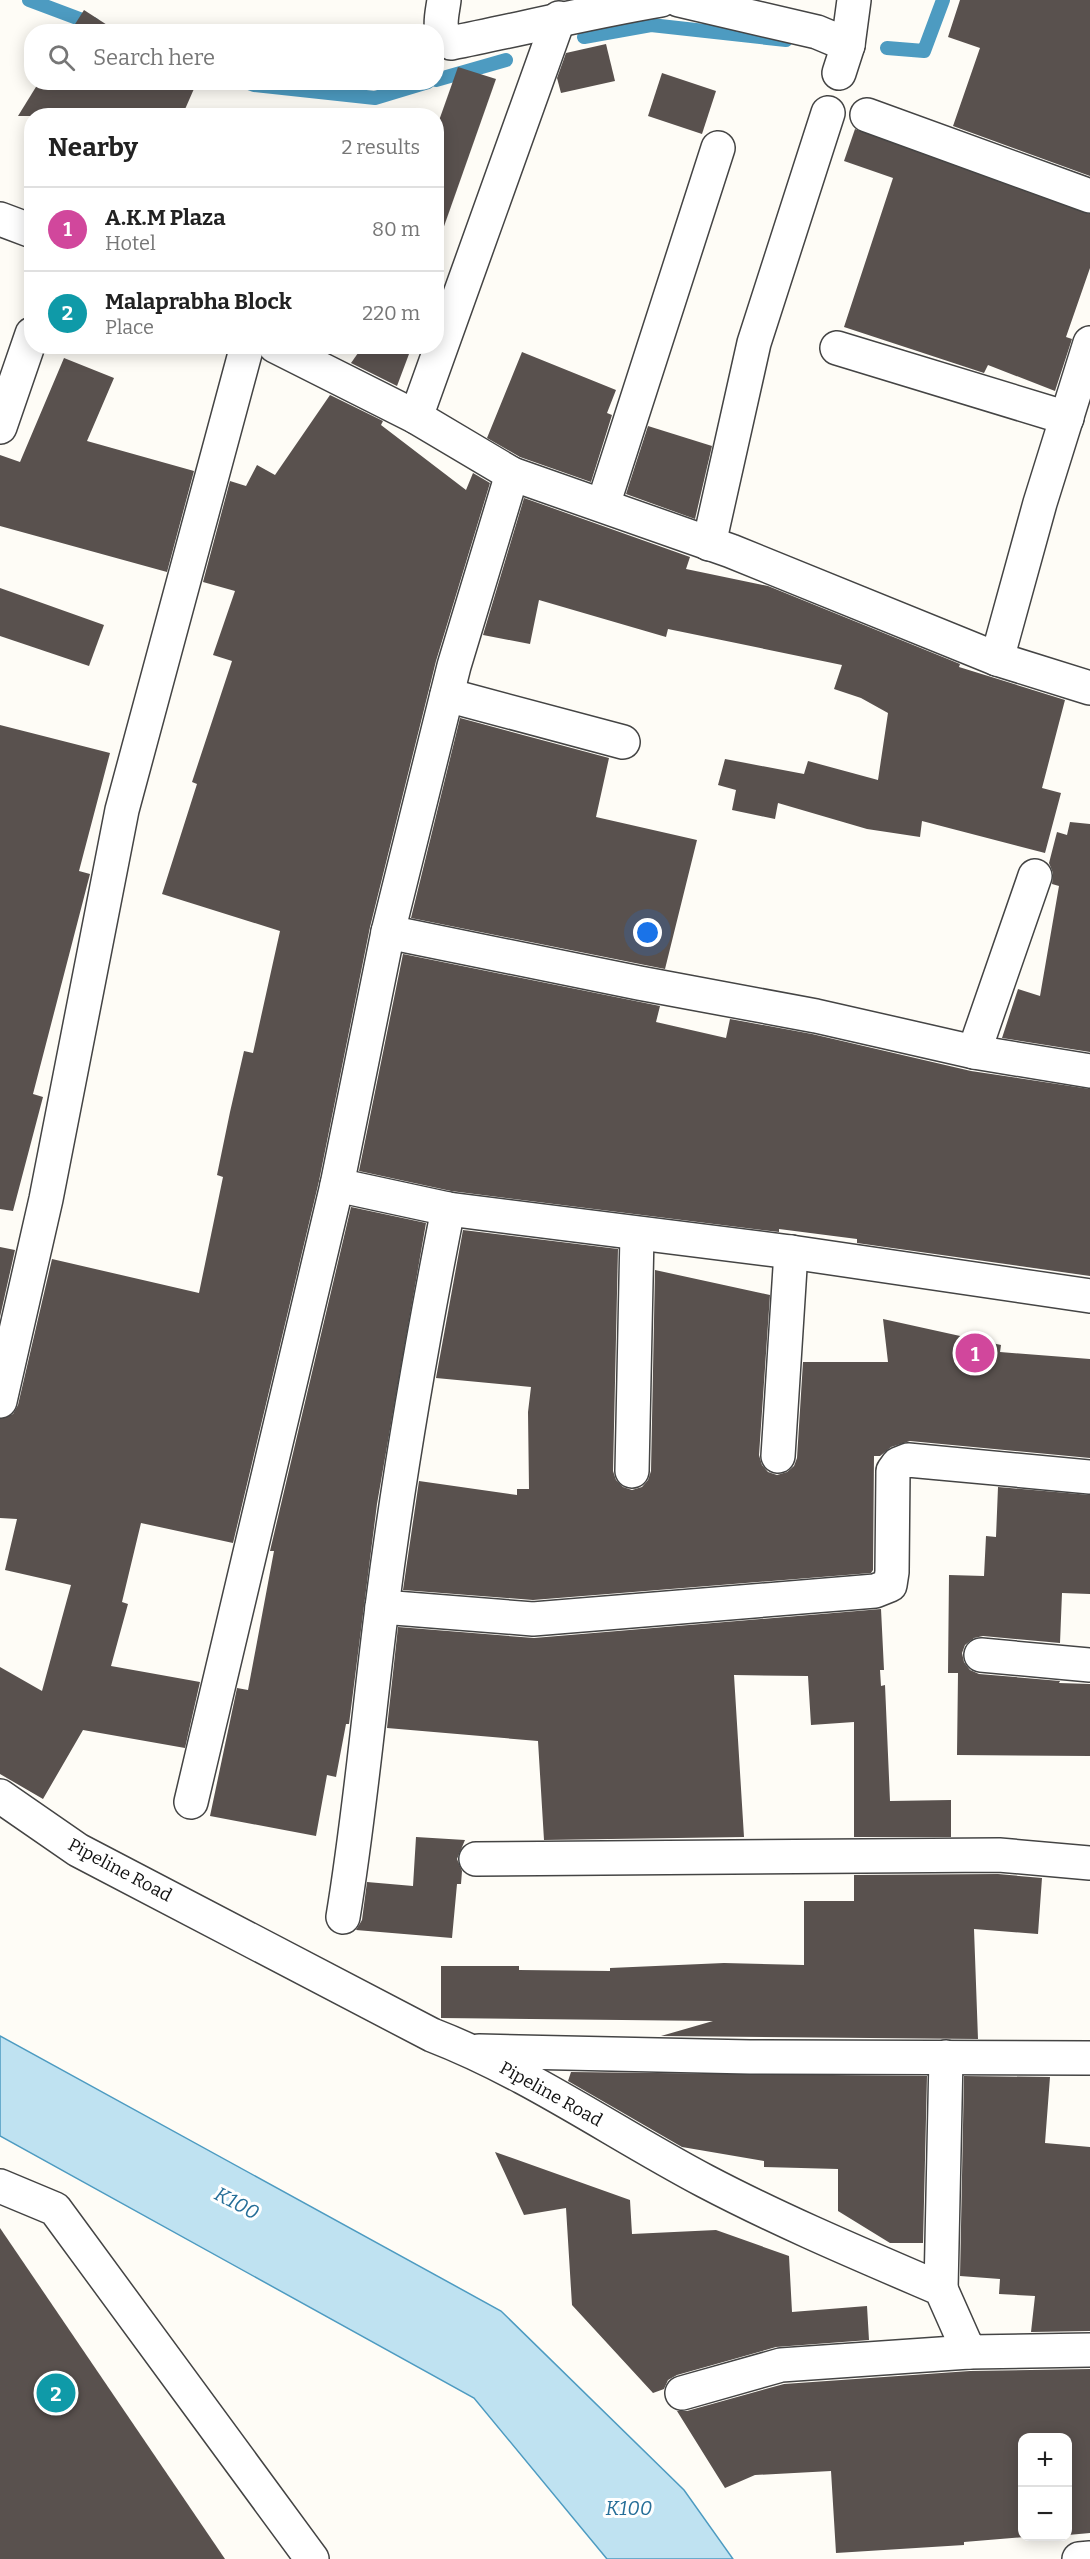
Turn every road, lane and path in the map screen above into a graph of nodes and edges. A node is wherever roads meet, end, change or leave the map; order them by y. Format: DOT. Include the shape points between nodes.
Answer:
graph roads {
  1 [pos="444,0"];
  2 [pos="679,0"];
  3 [pos="854,0"];
  4 [pos="640,2"];
  5 [pos="559,18"];
  6 [pos="441,24"];
  7 [pos="444,38"];
  8 [pos="828,113"];
  9 [pos="867,115"];
  10 [pos="718,148"];
  11 [pos="1090,196"];
  12 [pos="0,219"];
  13 [pos="24,228"];
  14 [pos="444,339"];
  15 [pos="1090,343"];
  16 [pos="837,348"];
  17 [pos="25,354"];
  18 [pos="245,354"];
  19 [pos="291,354"];
  20 [pos="439,354"];
  21 [pos="416,417"];
  22 [pos="1066,418"];
  23 [pos="0,427"];
  24 [pos="512,474"];
  25 [pos="603,506"];
  26 [pos="710,544"];
  27 [pos="997,659"];
  28 [pos="1090,688"];
  29 [pos="447,695"];
  30 [pos="623,742"];
  31 [pos="1035,876"];
  32 [pos="388,932"];
  33 [pos="974,1052"];
  34 [pos="1090,1071"];
  35 [pos="337,1185"];
  36 [pos="448,1209"];
  37 [pos="637,1234"];
  38 [pos="791,1252"];
  39 [pos="1090,1296"];
  40 [pos="0,1401"];
  41 [pos="778,1456"];
  42 [pos="632,1471"];
  43 [pos="1090,1477"];
  44 [pos="382,1607"];
  45 [pos="981,1655"];
  46 [pos="1090,1665"];
  47 [pos="0,1796"];
  48 [pos="191,1802"];
  49 [pos="476,1859"];
  50 [pos="1090,1863"];
  51 [pos="343,1917"];
  52 [pos="474,2051"];
  53 [pos="946,2057"];
  54 [pos="1090,2058"];
  55 [pos="0,2186"];
  56 [pos="941,2289"];
  57 [pos="1090,2350"];
  58 [pos="969,2352"];
  59 [pos="682,2393"];
  60 [pos="1090,2558"];
  61 [pos="312,2559"];
  62 [pos="1079,2559"];
  1 -- 6 [label="street"];
  2 -- 3 [label="street" via="817,32 843,59"];
  4 -- 5 [label="street"];
  5 -- 7 [label="street" via="451,43"];
  5 -- 14 [label="street"];
  8 -- 26 [label="street" via="754,343"];
  9 -- 11 [label="street"];
  10 -- 25 [label="street"];
  12 -- 13 [label="street"];
  15 -- 22 [label="street"];
  16 -- 22 [label="street"];
  17 -- 23 [label="street"];
  18 -- 40 [label="street" via="122,810 46,1199"];
  19 -- 21 [label="street"];
  20 -- 21 [label="street"];
  21 -- 24 [label="street"];
  22 -- 27 [label="street"];
  24 -- 25 [label="street"];
  24 -- 29 [label="street"];
  25 -- 26 [label="street"];
  26 -- 27 [label="street"];
  27 -- 28 [label="street"];
  29 -- 30 [label="street"];
  29 -- 32 [label="street"];
  31 -- 33 [label="street"];
  32 -- 33 [label="street" via="816,1016"];
  32 -- 35 [label="street"];
  33 -- 34 [label="street"];
  35 -- 36 [label="street"];
  35 -- 48 [label="street"];
  36 -- 37 [label="street"];
  36 -- 44 [label="street" via="417,1364"];
  37 -- 38 [label="street"];
  37 -- 42 [label="street"];
  38 -- 39 [label="street"];
  38 -- 41 [label="street"];
  43 -- 44 [label="street" via="908,1460 898,1464 893,1471 890,1585 875,1591 533,1619"];
  44 -- 51 [label="street" via="355,1847"];
  45 -- 46 [label="street"];
  47 -- 52 [label="street, Pipeline Road" via="78,1850 432,2035"];
  49 -- 50 [label="street" via="999,1855"];
  52 -- 53 [label="street"];
  52 -- 56 [label="street, Pipeline Road" via="706,2181"];
  53 -- 54 [label="street"];
  53 -- 56 [label="street"];
  55 -- 61 [label="street" via="55,2209"];
  56 -- 58 [label="street"];
  57 -- 58 [label="street"];
  58 -- 59 [label="street" via="781,2365"];
  60 -- 62 [label="street"];
}
